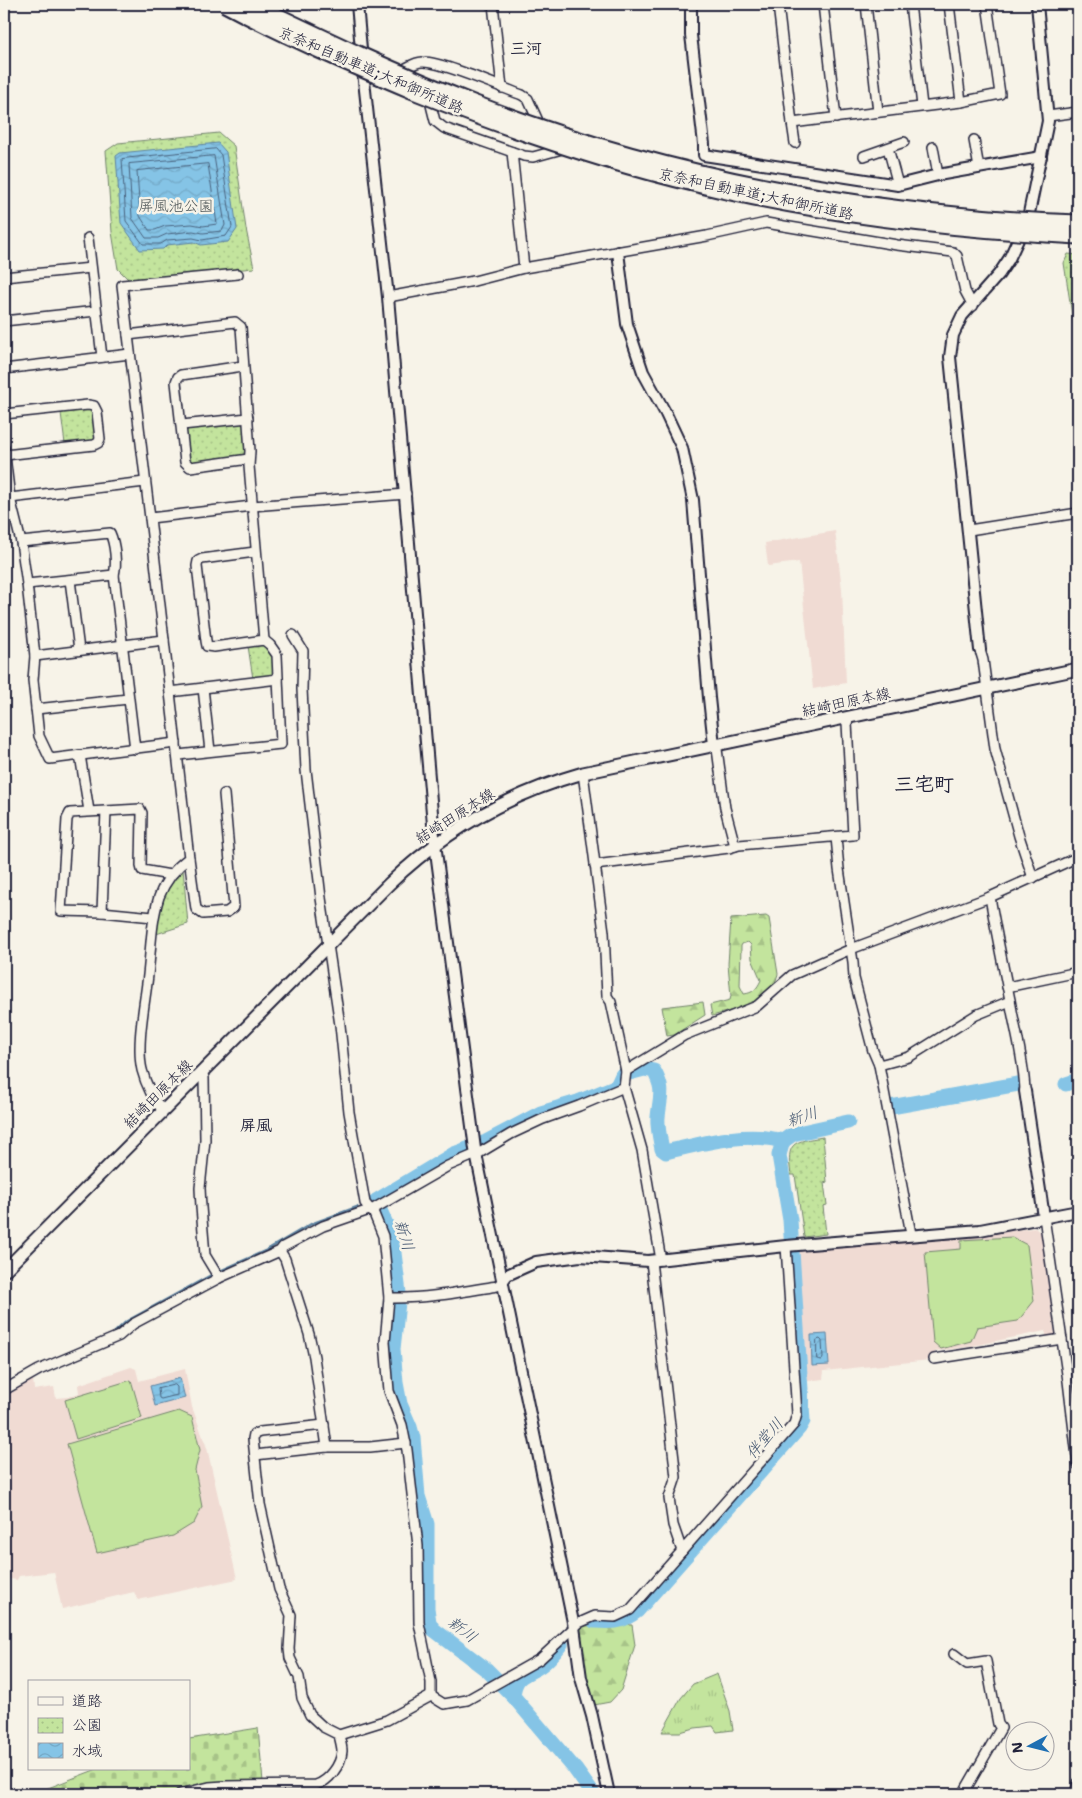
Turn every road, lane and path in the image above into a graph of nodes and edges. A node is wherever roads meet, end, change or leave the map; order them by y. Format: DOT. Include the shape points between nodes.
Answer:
graph roads {
  1 [pos="225,4"];
  2 [pos="252,4"];
  3 [pos="356,4"];
  4 [pos="493,4"];
  5 [pos="690,4"];
  6 [pos="786,4"];
  7 [pos="822,4"];
  8 [pos="866,4"];
  9 [pos="910,4"];
  10 [pos="949,4"];
  11 [pos="987,4"];
  12 [pos="1036,4"];
  13 [pos="400,71"];
  14 [pos="502,88"];
  15 [pos="430,101"];
  16 [pos="961,102"];
  17 [pos="922,106"];
  18 [pos="878,112"];
  19 [pos="1078,112"];
  20 [pos="1048,116"];
  21 [pos="836,118"];
  22 [pos="539,122"];
  23 [pos="792,123"];
  24 [pos="974,140"];
  25 [pos="904,142"];
  26 [pos="795,143"];
  27 [pos="933,147"];
  28 [pos="888,148"];
  29 [pos="562,150"];
  30 [pos="512,152"];
  31 [pos="864,156"];
  32 [pos="1041,157"];
  33 [pos="979,168"];
  34 [pos="938,175"];
  35 [pos="898,185"];
  36 [pos="1078,223"];
  37 [pos="1078,236"];
  38 [pos="88,238"];
  39 [pos="618,252"];
  40 [pos="91,268"];
  41 [pos="524,268"];
  42 [pos="238,274"];
  43 [pos="4,277"];
  44 [pos="388,297"];
  45 [pos="972,306"];
  46 [pos="96,310"];
  47 [pos="4,321"];
  48 [pos="128,335"];
  49 [pos="130,354"];
  50 [pos="102,356"];
  51 [pos="243,366"];
  52 [pos="4,369"];
  53 [pos="4,414"];
  54 [pos="248,418"];
  55 [pos="182,425"];
  56 [pos="4,452"];
  57 [pos="249,459"];
  58 [pos="145,482"];
  59 [pos="406,494"];
  60 [pos="10,498"];
  61 [pos="252,506"];
  62 [pos="1078,513"];
  63 [pos="150,518"];
  64 [pos="969,530"];
  65 [pos="20,542"];
  66 [pos="255,552"];
  67 [pos="114,575"];
  68 [pos="70,580"];
  69 [pos="28,584"];
  70 [pos="293,635"];
  71 [pos="164,640"];
  72 [pos="264,640"];
  73 [pos="122,646"];
  74 [pos="79,650"];
  75 [pos="980,650"];
  76 [pos="35,656"];
  77 [pos="1078,669"];
  78 [pos="278,679"];
  79 [pos="203,688"];
  80 [pos="987,688"];
  81 [pos="170,692"];
  82 [pos="128,699"];
  83 [pos="36,709"];
  84 [pos="849,717"];
  85 [pos="176,743"];
  86 [pos="714,745"];
  87 [pos="134,749"];
  88 [pos="210,752"];
  89 [pos="80,755"];
  90 [pos="178,755"];
  91 [pos="583,773"];
  92 [pos="224,794"];
  93 [pos="89,811"];
  94 [pos="106,811"];
  95 [pos="836,837"];
  96 [pos="435,844"];
  97 [pos="735,846"];
  98 [pos="189,858"];
  99 [pos="1078,858"];
  100 [pos="595,865"];
  101 [pos="170,876"];
  102 [pos="1033,878"];
  103 [pos="990,897"];
  104 [pos="102,912"];
  105 [pos="153,917"];
  106 [pos="328,944"];
  107 [pos="851,949"];
  108 [pos="1078,972"];
  109 [pos="1007,987"];
  110 [pos="1010,1001"];
  111 [pos="879,1065"];
  112 [pos="202,1071"];
  113 [pos="626,1071"];
  114 [pos="624,1087"];
  115 [pos="1025,1091"];
  116 [pos="162,1111"];
  117 [pos="475,1149"];
  118 [pos="370,1209"];
  119 [pos="1078,1211"];
  120 [pos="1044,1218"];
  121 [pos="911,1234"];
  122 [pos="790,1246"];
  123 [pos="280,1251"];
  124 [pos="656,1260"];
  125 [pos="4,1270"];
  126 [pos="219,1278"];
  127 [pos="502,1282"];
  128 [pos="389,1298"];
  129 [pos="1062,1338"];
  130 [pos="934,1360"];
  131 [pos="4,1390"];
  132 [pos="324,1425"];
  133 [pos="406,1443"];
  134 [pos="327,1447"];
  135 [pos="255,1455"];
  136 [pos="1078,1465"];
  137 [pos="682,1551"];
  138 [pos="574,1627"];
  139 [pos="954,1654"];
  140 [pos="431,1696"];
  141 [pos="339,1735"];
  142 [pos="1078,1783"];
  143 [pos="180,1794"];
  144 [pos="609,1794"];
  145 [pos="963,1794"];
  146 [pos="1075,1794"];
  1 -- 37 [label="highway, 京奈和自動車道;大和御所道路, bridge" via="366,71 470,113 548,142 627,166 698,185 806,207 892,220"];
  2 -- 36 [label="highway, 京奈和自動車道;大和御所道路, bridge" via="369,60 474,104 551,131 684,168 811,195 893,208 1020,221"];
  3 -- 44 [label="street"];
  4 -- 14 [label="street"];
  5 -- 35 [label="street" via="704,155"];
  6 -- 23 [label="street" via="778,5"];
  7 -- 21 [label="street"];
  8 -- 18 [label="street"];
  9 -- 17 [label="street"];
  10 -- 16 [label="street"];
  11 -- 16 [label="street" via="1000,94"];
  12 -- 20 [label="street"];
  13 -- 14 [label="street" via="426,62"];
  14 -- 22 [label="street" via="528,99"];
  15 -- 30 [label="street" via="435,121 444,128"];
  16 -- 17 [label="street"];
  17 -- 18 [label="street"];
  18 -- 21 [label="street"];
  19 -- 20 [label="street"];
  20 -- 32 [label="street"];
  21 -- 23 [label="street"];
  23 -- 26 [label="street"];
  24 -- 33 [label="street"];
  25 -- 28 [label="street"];
  27 -- 34 [label="street"];
  28 -- 31 [label="street"];
  28 -- 35 [label="street"];
  29 -- 30 [label="street" via="534,157"];
  30 -- 41 [label="street"];
  32 -- 33 [label="street"];
  32 -- 45 [label="street" via="1024,227 1009,259"];
  33 -- 34 [label="street"];
  34 -- 35 [label="street"];
  38 -- 40 [label="street"];
  39 -- 41 [label="street"];
  39 -- 45 [label="street" via="766,223 953,252"];
  39 -- 86 [label="street" via="628,324 643,372 682,448 693,500"];
  40 -- 43 [label="street"];
  40 -- 46 [label="street"];
  41 -- 44 [label="street"];
  42 -- 48 [label="street" via="122,285"];
  44 -- 59 [label="street"];
  45 -- 64 [label="street" via="962,316 953,335 950,357"];
  46 -- 47 [label="street"];
  46 -- 50 [label="street"];
  48 -- 49 [label="street"];
  48 -- 51 [label="street" via="235,322 241,327"];
  49 -- 50 [label="street"];
  49 -- 58 [label="street"];
  50 -- 52 [label="street"];
  51 -- 54 [label="street"];
  51 -- 55 [label="street" via="181,374 176,382"];
  53 -- 56 [label="street" via="94,406 100,439 94,445"];
  54 -- 55 [label="street"];
  54 -- 57 [label="street"];
  55 -- 57 [label="street" via="185,462 190,467"];
  56 -- 60 [label="street"];
  57 -- 61 [label="street"];
  58 -- 60 [label="street"];
  58 -- 63 [label="street"];
  59 -- 61 [label="street"];
  59 -- 96 [label="street"];
  60 -- 65 [label="street"];
  61 -- 63 [label="street"];
  61 -- 66 [label="street"];
  62 -- 64 [label="street"];
  63 -- 71 [label="street"];
  64 -- 75 [label="street"];
  65 -- 67 [label="street" via="110,533 116,568"];
  65 -- 69 [label="street"];
  66 -- 72 [label="street"];
  66 -- 72 [label="street" via="202,559 198,560 197,566 207,646"];
  67 -- 68 [label="street"];
  67 -- 73 [label="street"];
  68 -- 69 [label="street"];
  68 -- 74 [label="street"];
  69 -- 76 [label="street"];
  70 -- 106 [label="street" via="304,651 302,689 306,770"];
  71 -- 73 [label="street"];
  71 -- 81 [label="street"];
  72 -- 78 [label="street" via="277,655"];
  73 -- 74 [label="street"];
  73 -- 82 [label="street"];
  74 -- 76 [label="street"];
  75 -- 80 [label="street"];
  76 -- 83 [label="street"];
  77 -- 80 [label="main road, 結崎田原本線"];
  78 -- 79 [label="street"];
  78 -- 88 [label="street" via="281,744"];
  79 -- 81 [label="street"];
  79 -- 88 [label="street"];
  80 -- 84 [label="main road, 結崎田原本線"];
  80 -- 102 [label="street" via="995,749"];
  81 -- 85 [label="street"];
  82 -- 83 [label="street"];
  82 -- 87 [label="street"];
  83 -- 89 [label="street" via="39,736 50,759"];
  84 -- 86 [label="main road, 結崎田原本線"];
  84 -- 95 [label="street" via="854,835"];
  85 -- 87 [label="street"];
  85 -- 90 [label="street"];
  86 -- 91 [label="main road, 結崎田原本線"];
  86 -- 97 [label="street"];
  87 -- 89 [label="street"];
  88 -- 90 [label="street"];
  89 -- 93 [label="street"];
  90 -- 98 [label="street"];
  91 -- 96 [label="main road, 結崎田原本線" via="528,791 474,818"];
  91 -- 100 [label="street"];
  92 -- 98 [label="street" via="234,907 227,912 203,914 196,909"];
  93 -- 94 [label="street"];
  93 -- 104 [label="street" via="70,812 66,819 61,911"];
  94 -- 101 [label="street" via="140,809 142,870"];
  94 -- 104 [label="street"];
  95 -- 97 [label="street"];
  95 -- 107 [label="street"];
  96 -- 106 [label="main road, 結崎田原本線" via="411,862"];
  96 -- 117 [label="street"];
  97 -- 100 [label="street"];
  98 -- 101 [label="street"];
  99 -- 102 [label="street"];
  100 -- 113 [label="street" via="604,932 607,996"];
  101 -- 105 [label="street"];
  102 -- 103 [label="street"];
  103 -- 107 [label="street"];
  103 -- 109 [label="street"];
  104 -- 105 [label="street"];
  105 -- 116 [label="street" via="141,1046 142,1069"];
  106 -- 112 [label="main road, 結崎田原本線"];
  106 -- 118 [label="street" via="349,1112 366,1203"];
  107 -- 111 [label="street" via="854,978"];
  107 -- 113 [label="street" via="792,975 757,1006 685,1035"];
  108 -- 109 [label="street"];
  109 -- 110 [label="street"];
  110 -- 111 [label="street" via="976,1015 910,1057"];
  110 -- 115 [label="street"];
  111 -- 121 [label="street"];
  112 -- 116 [label="main road, 結崎田原本線"];
  112 -- 126 [label="street" via="205,1140 200,1188 202,1225 206,1255"];
  113 -- 114 [label="street"];
  114 -- 117 [label="street"];
  114 -- 124 [label="street" via="642,1150"];
  115 -- 120 [label="street"];
  116 -- 125 [label="main road, 結崎田原本線"];
  117 -- 118 [label="street"];
  117 -- 127 [label="street"];
  118 -- 123 [label="street" via="323,1226"];
  118 -- 128 [label="street" via="383,1236"];
  119 -- 120 [label="street"];
  120 -- 121 [label="street" via="980,1230"];
  120 -- 129 [label="street"];
  121 -- 122 [label="street"];
  122 -- 124 [label="street"];
  122 -- 137 [label="street" via="797,1414 794,1424"];
  123 -- 126 [label="street"];
  123 -- 132 [label="street" via="309,1334"];
  124 -- 127 [label="street" via="580,1256 536,1262 507,1275"];
  124 -- 137 [label="street" via="676,1477 669,1498"];
  126 -- 131 [label="street" via="133,1324 119,1336 39,1370"];
  127 -- 128 [label="street" via="497,1286 456,1293"];
  127 -- 138 [label="street"];
  128 -- 133 [label="street" via="385,1342 390,1390"];
  129 -- 130 [label="street"];
  129 -- 136 [label="street"];
  132 -- 134 [label="street"];
  132 -- 135 [label="street" via="254,1434"];
  133 -- 134 [label="street"];
  133 -- 140 [label="street" via="418,1546 419,1624"];
  134 -- 135 [label="street"];
  135 -- 141 [label="street" via="260,1504 272,1562 279,1589 291,1615 290,1658 310,1715"];
  137 -- 138 [label="street" via="630,1610 615,1617 595,1616"];
  138 -- 140 [label="street" via="540,1658 467,1700 444,1704"];
  138 -- 144 [label="street" via="581,1678"];
  139 -- 145 [label="street" via="967,1664 986,1661 998,1724 1002,1728"];
  140 -- 141 [label="street" via="387,1720"];
  141 -- 143 [label="street" via="342,1751 324,1783 209,1787"];
  142 -- 146 [label="street"];
}
